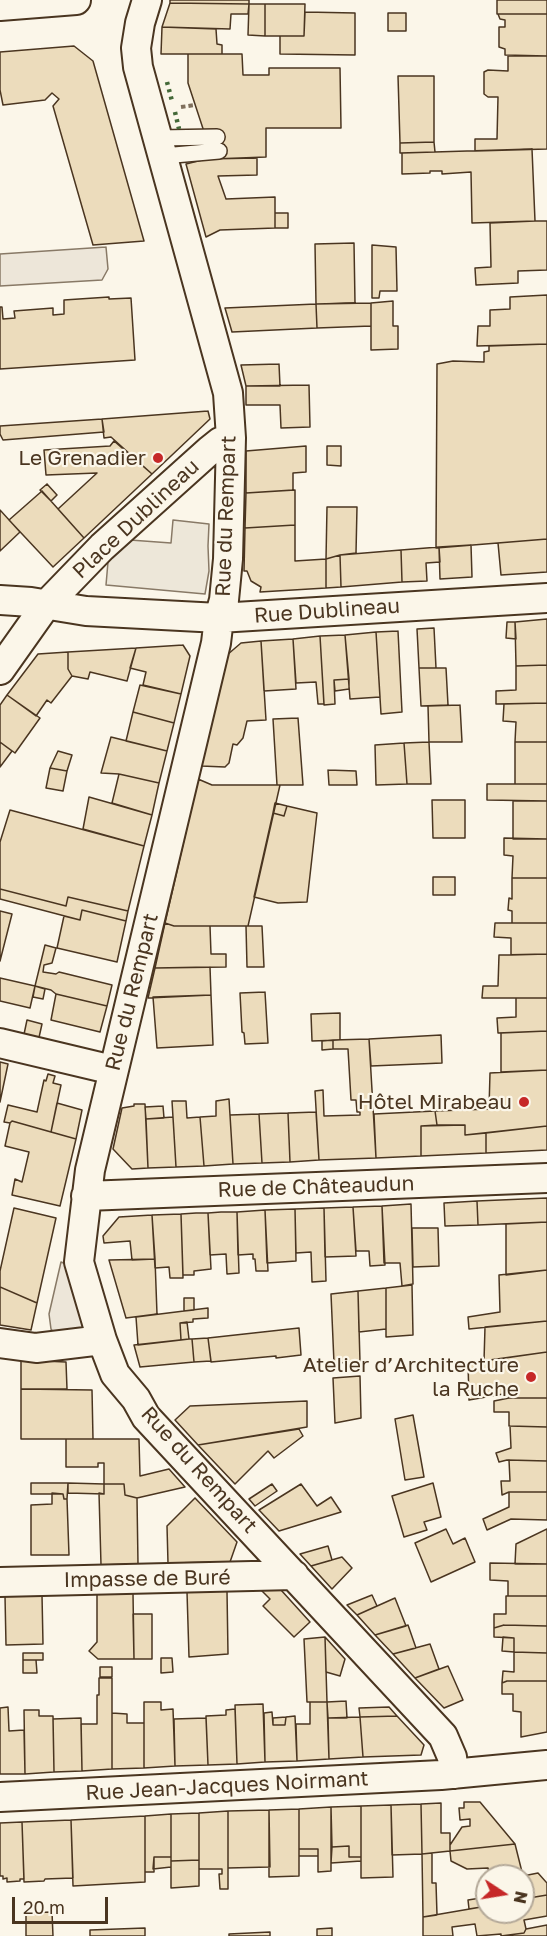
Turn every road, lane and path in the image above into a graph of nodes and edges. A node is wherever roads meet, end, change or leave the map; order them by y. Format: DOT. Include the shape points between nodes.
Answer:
graph roads {
  1 [pos="76,0"];
  2 [pos="147,0"];
  3 [pos="0,6"];
  4 [pos="218,144"];
  5 [pos="161,147"];
  6 [pos="231,438"];
  7 [pos="547,597"];
  8 [pos="0,600"];
  9 [pos="46,605"];
  10 [pos="219,618"];
  11 [pos="0,670"];
  12 [pos="0,1043"];
  13 [pos="113,1070"];
  14 [pos="547,1178"];
  15 [pos="86,1196"];
  16 [pos="102,1340"];
  17 [pos="0,1343"];
  18 [pos="294,1575"];
  19 [pos="0,1582"];
  20 [pos="547,1765"];
  21 [pos="453,1774"];
  22 [pos="0,1797"];
  1 -- 3 [label="street"];
  2 -- 5 [label="street, Rue du Rempart" via="136,48"];
  4 -- 5 [label="lane"];
  5 -- 6 [label="street, Rue du Rempart" via="225,378"];
  6 -- 9 [label="street, Place Dublineau" via="210,450 102,547"];
  6 -- 10 [label="street, Rue du Rempart" via="228,559"];
  7 -- 10 [label="street, Rue Dublineau"];
  8 -- 9 [label="street, Rue Dublineau"];
  9 -- 10 [label="street, Rue Dublineau"];
  9 -- 11 [label="street, Place Dublineau"];
  10 -- 13 [label="street, Rue du Rempart"];
  12 -- 13 [label="street"];
  13 -- 15 [label="street, Rue du Rempart"];
  14 -- 15 [label="street, Rue de Châteaudun"];
  15 -- 16 [label="street, Rue du Rempart" via="79,1262"];
  16 -- 17 [label="street" via="36,1348"];
  16 -- 18 [label="street, Rue du Rempart" via="115,1374 146,1418"];
  18 -- 19 [label="street, Impasse de Buré"];
  18 -- 21 [label="street, Rue du Rempart" via="443,1736 452,1757"];
  20 -- 21 [label="street"];
  21 -- 22 [label="street, Rue Jean-Jacques Noirmant"];
}
